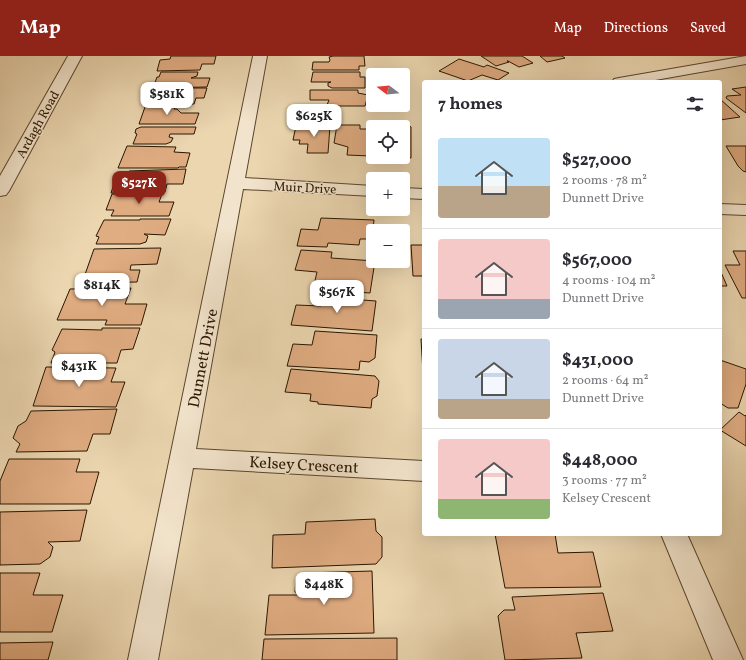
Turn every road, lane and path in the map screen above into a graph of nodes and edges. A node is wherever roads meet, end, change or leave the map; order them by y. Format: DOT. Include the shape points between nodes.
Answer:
graph roads {
  1 [pos="74,56"];
  2 [pos="260,56"];
  3 [pos="746,60"];
  4 [pos="631,80"];
  5 [pos="236,183"];
  6 [pos="0,191"];
  7 [pos="366,191"];
  8 [pos="410,193"];
  9 [pos="422,194"];
  10 [pos="722,209"];
  11 [pos="746,210"];
  12 [pos="183,458"];
  13 [pos="422,471"];
  14 [pos="675,536"];
  15 [pos="143,660"];
  16 [pos="728,660"];
  1 -- 6 [label="street, Ardagh Road"];
  2 -- 5 [label="street, Dunnett Drive"];
  3 -- 4 [label="street"];
  5 -- 7 [label="street, Muir Drive"];
  5 -- 12 [label="street, Dunnett Drive"];
  8 -- 9 [label="street"];
  10 -- 11 [label="street"];
  12 -- 13 [label="street, Kelsey Crescent"];
  12 -- 15 [label="street, Dunnett Drive"];
  14 -- 16 [label="street"];
}
